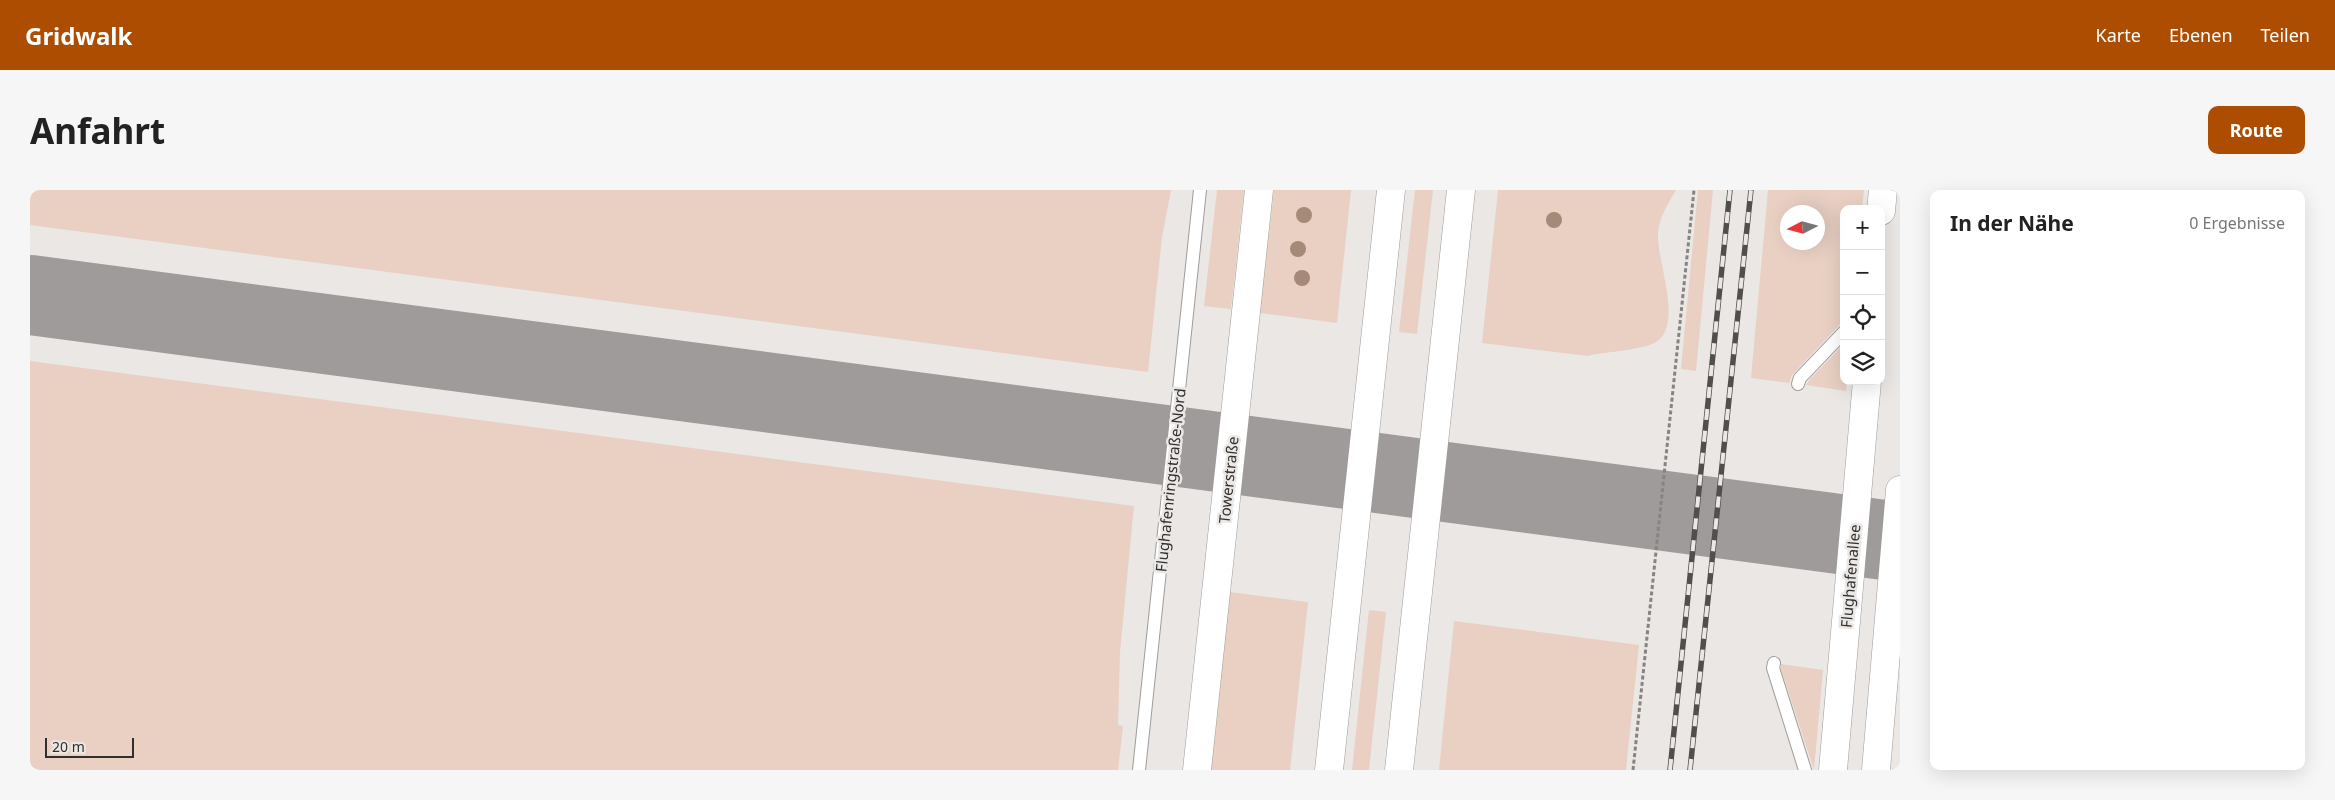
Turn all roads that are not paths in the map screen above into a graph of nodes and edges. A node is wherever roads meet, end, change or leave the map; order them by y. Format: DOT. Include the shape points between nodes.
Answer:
graph roads {
  1 [pos="1200,190"];
  2 [pos="1259,190"];
  3 [pos="1391,190"];
  4 [pos="1461,190"];
  5 [pos="1883,190"];
  6 [pos="1882,205"];
  7 [pos="1840,336"];
  8 [pos="1798,384"];
  9 [pos="1867,385"];
  10 [pos="1900,490"];
  11 [pos="1774,663"];
  12 [pos="1140,770"];
  13 [pos="1197,770"];
  14 [pos="1330,770"];
  15 [pos="1399,770"];
  16 [pos="1805,770"];
  17 [pos="1833,770"];
  18 [pos="1876,770"];
  1 -- 12 [label="lane, Flughafenringstraße-Nord"];
  2 -- 13 [label="main road, Towerstraße"];
  3 -- 14 [label="main road"];
  4 -- 15 [label="main road"];
  5 -- 6 [label="main road"];
  7 -- 8 [label="lane"];
  9 -- 17 [label="main road, Flughafenallee"];
  10 -- 18 [label="main road"];
  11 -- 16 [label="lane"];
}
